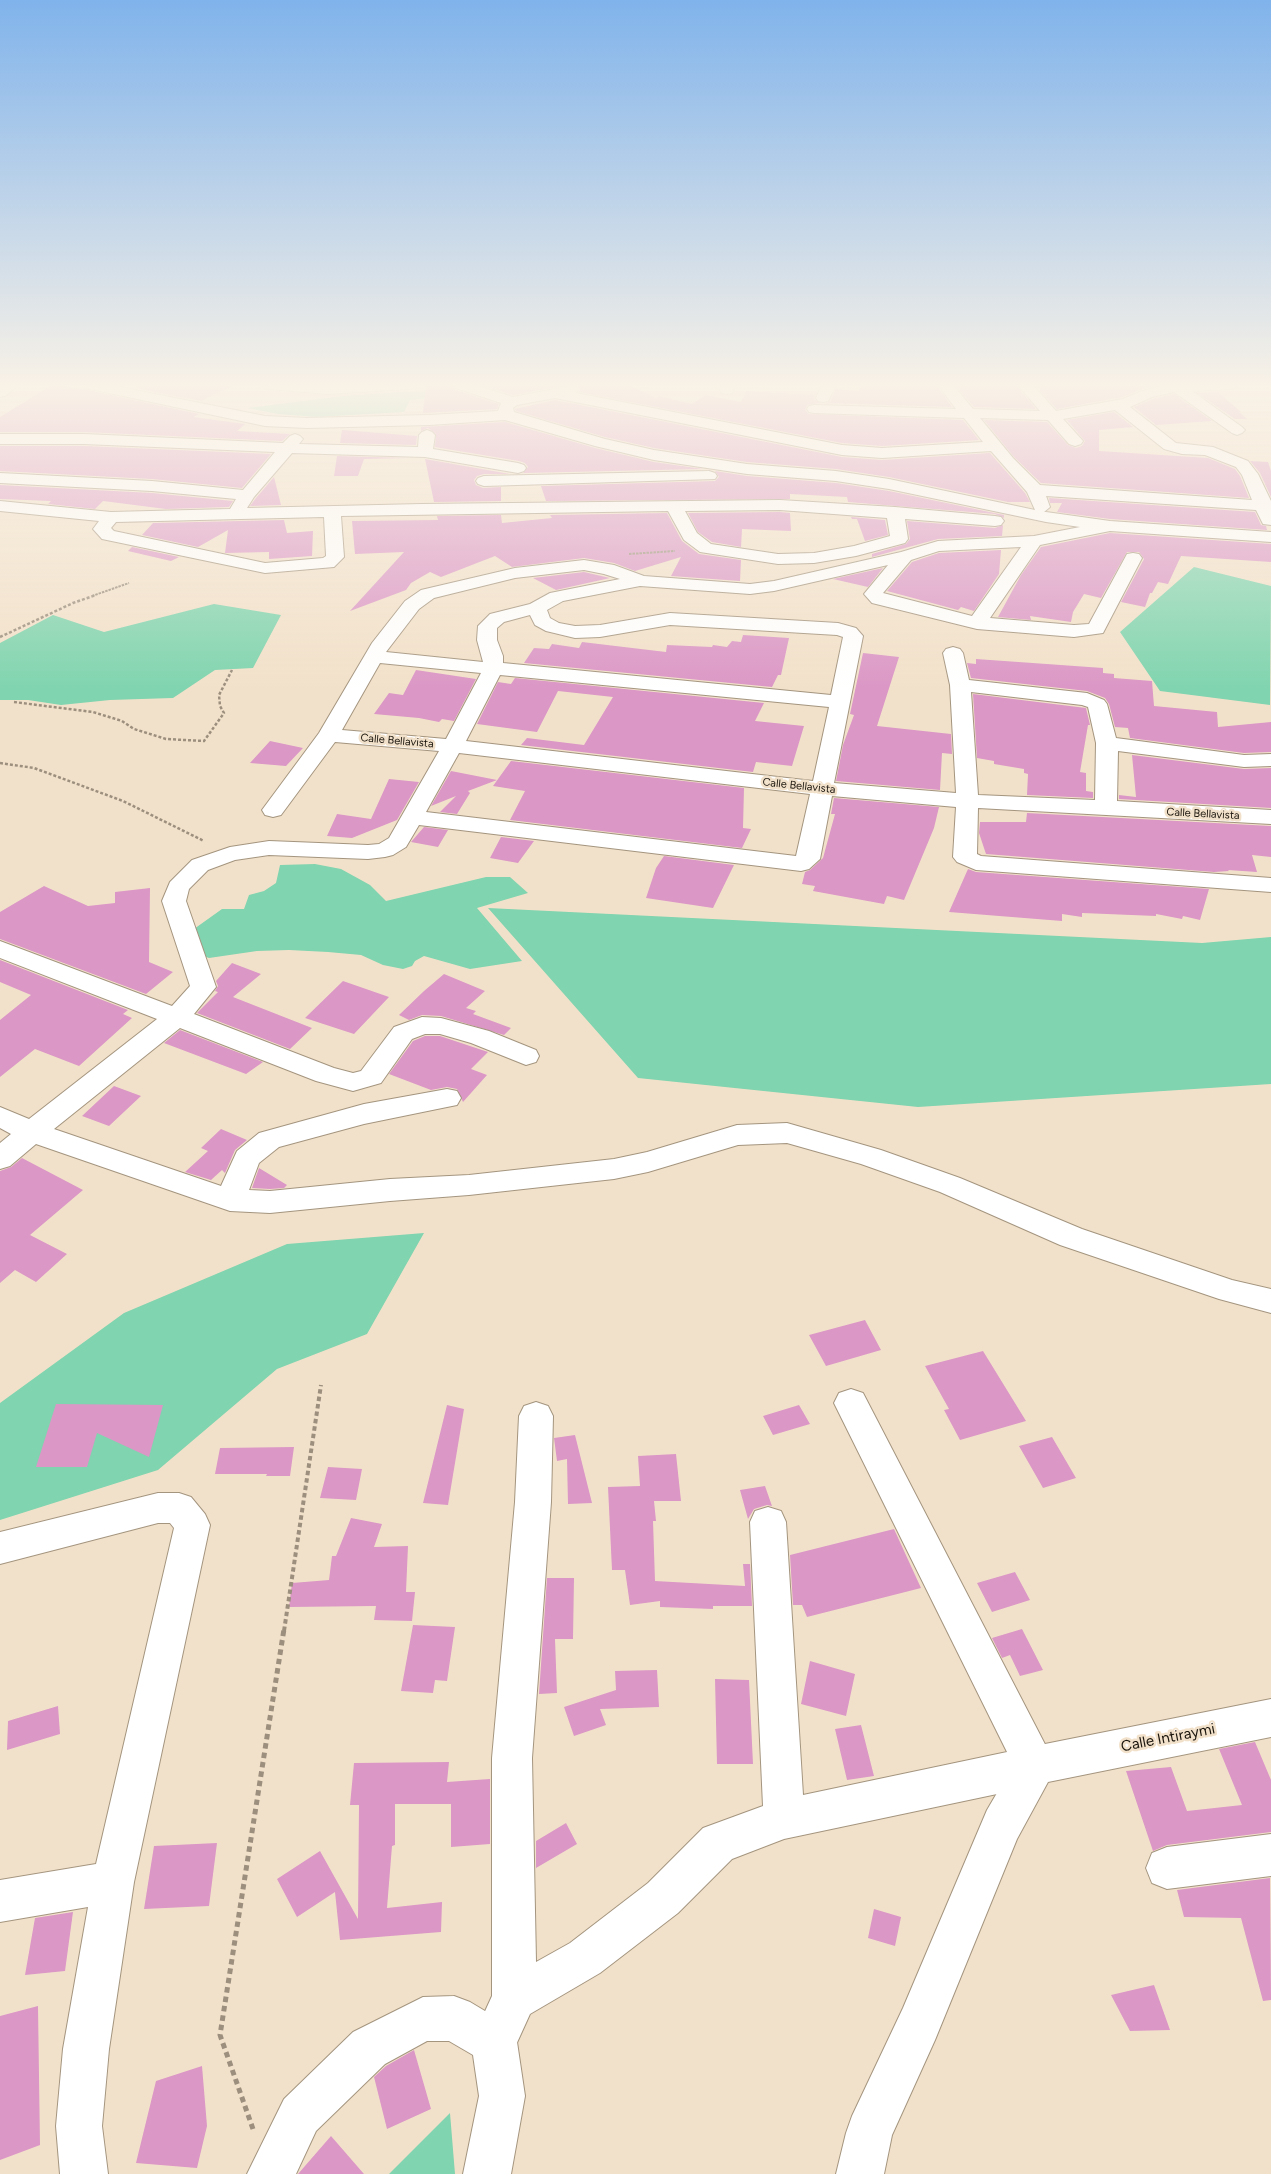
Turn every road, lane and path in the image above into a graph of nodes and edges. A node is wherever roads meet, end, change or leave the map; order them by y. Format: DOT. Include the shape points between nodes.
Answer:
graph roads {
  1 [pos="52,486"];
  2 [pos="138,486"];
  3 [pos="254,486"];
  4 [pos="900,486"];
  5 [pos="1032,486"];
  6 [pos="1257,486"];
  7 [pos="1035,490"];
  8 [pos="247,495"];
  9 [pos="0,506"];
  10 [pos="674,506"];
  11 [pos="1268,506"];
  12 [pos="39,510"];
  13 [pos="895,512"];
  14 [pos="332,513"];
  15 [pos="235,514"];
  16 [pos="111,518"];
  17 [pos="1046,518"];
  18 [pos="1110,526"];
  19 [pos="1271,527"];
  20 [pos="1271,537"];
  21 [pos="1034,541"];
  22 [pos="905,556"];
  23 [pos="1133,558"];
  24 [pos="640,581"];
  25 [pos="129,582"];
  26 [pos="537,608"];
  27 [pos="977,623"];
  28 [pos="0,637"];
  29 [pos="953,653"];
  30 [pos="375,656"];
  31 [pos="493,669"];
  32 [pos="232,670"];
  33 [pos="960,685"];
  34 [pos="14,702"];
  35 [pos="840,702"];
  36 [pos="329,735"];
  37 [pos="1107,743"];
  38 [pos="453,746"];
  39 [pos="1271,760"];
  40 [pos="0,764"];
  41 [pos="822,789"];
  42 [pos="967,801"];
  43 [pos="1106,807"];
  44 [pos="273,810"];
  45 [pos="1271,817"];
  46 [pos="413,818"];
  47 [pos="230,854"];
  48 [pos="1271,885"];
  49 [pos="0,949"];
  50 [pos="176,1018"];
  51 [pos="526,1056"];
  52 [pos="447,1098"];
  53 [pos="0,1117"];
  54 [pos="32,1132"];
  55 [pos="0,1159"];
  56 [pos="230,1200"];
  57 [pos="1271,1301"];
  58 [pos="321,1385"];
  59 [pos="851,1403"];
  60 [pos="536,1416"];
  61 [pos="768,1522"];
  62 [pos="0,1548"];
  63 [pos="1271,1718"];
  64 [pos="1050,1763"];
  65 [pos="784,1819"];
  66 [pos="1271,1855"];
  67 [pos="1167,1868"];
  68 [pos="113,1882"];
  69 [pos="0,1901"];
  70 [pos="514,1998"];
  71 [pos="494,2042"];
  72 [pos="263,2155"];
  73 [pos="84,2174"];
  74 [pos="487,2174"];
  75 [pos="860,2174"];
  1 -- 12 [label="street"];
  2 -- 8 [label="street"];
  3 -- 8 [label="street"];
  4 -- 17 [label="street"];
  5 -- 7 [label="street"];
  6 -- 11 [label="street"];
  7 -- 11 [label="street"];
  7 -- 17 [label="street"];
  8 -- 15 [label="street"];
  9 -- 12 [label="street"];
  10 -- 13 [label="street" via="780,505"];
  10 -- 13 [label="street" via="690,536 706,548 778,559 814,558 899,539"];
  10 -- 14 [label="street"];
  11 -- 19 [label="street"];
  12 -- 16 [label="street"];
  13 -- 17 [label="street" via="998,521"];
  14 -- 15 [label="street"];
  14 -- 16 [label="street" via="335,557 328,563 265,568 108,535 102,529"];
  15 -- 16 [label="street"];
  17 -- 18 [label="street"];
  18 -- 20 [label="street"];
  18 -- 21 [label="street"];
  21 -- 22 [label="street" via="938,546"];
  21 -- 27 [label="street"];
  22 -- 24 [label="street" via="750,589"];
  22 -- 27 [label="street" via="873,594 878,599"];
  23 -- 27 [label="street" via="1096,629 1074,631"];
  24 -- 26 [label="street" via="557,597"];
  24 -- 30 [label="street" via="608,569 556,567 515,573 428,594 402,616 378,646"];
  25 -- 28 [label="path" via="73,603"];
  26 -- 31 [label="street" via="497,618 488,626 487,640 493,656"];
  26 -- 35 [label="street" via="542,621 575,632 670,619 849,632 853,636"];
  29 -- 33 [label="street"];
  30 -- 31 [label="street"];
  30 -- 36 [label="street"];
  31 -- 35 [label="street"];
  31 -- 38 [label="street"];
  32 -- 34 [label="path" via="219,695 224,713 204,740 166,739 93,712"];
  33 -- 37 [label="street" via="1087,699 1098,704"];
  33 -- 42 [label="street"];
  35 -- 41 [label="street"];
  36 -- 38 [label="street, Calle Bellavista"];
  36 -- 44 [label="street"];
  37 -- 39 [label="street" via="1244,761"];
  37 -- 43 [label="street"];
  38 -- 41 [label="street, Calle Bellavista"];
  38 -- 46 [label="street"];
  40 -- 47 [label="path" via="34,768 123,801"];
  41 -- 42 [label="street, Calle Bellavista"];
  41 -- 46 [label="street" via="808,859 801,864"];
  42 -- 43 [label="street, Calle Bellavista"];
  42 -- 48 [label="street" via="966,857 976,863"];
  43 -- 45 [label="street, Calle Bellavista"];
  46 -- 47 [label="street" via="398,842 385,850 269,848"];
  47 -- 50 [label="street" via="200,865 178,887 174,901 203,987"];
  49 -- 50 [label="street"];
  50 -- 51 [label="street" via="326,1075 353,1082 371,1077 403,1033 422,1025 441,1026"];
  50 -- 54 [label="street"];
  52 -- 56 [label="street" via="364,1114 269,1140 247,1158"];
  53 -- 54 [label="street"];
  54 -- 55 [label="street"];
  54 -- 56 [label="street"];
  56 -- 57 [label="street" via="270,1202 614,1169 737,1136 787,1133 871,1157 950,1185 1071,1237 1230,1291"];
  58 -- 72 [label="path" via="220,2035"];
  59 -- 64 [label="street"];
  60 -- 70 [label="street" via="534,1502 512,1758"];
  61 -- 65 [label="street"];
  62 -- 68 [label="street" via="158,1508 180,1508 192,1525"];
  63 -- 64 [label="street, Calle Intiraymi"];
  64 -- 65 [label="street, Calle Intiraymi"];
  64 -- 75 [label="street" via="1002,1825 919,2024 869,2133"];
  65 -- 70 [label="street, Calle Intiraymi" via="718,1843 663,1898 586,1958"];
  66 -- 67 [label="street"];
  68 -- 69 [label="street"];
  68 -- 73 [label="street" via="86,2050 79,2126"];
  70 -- 71 [label="street"];
  71 -- 72 [label="street" via="454,2018 423,2019 369,2048"];
  71 -- 74 [label="street" via="502,2096"];
}
